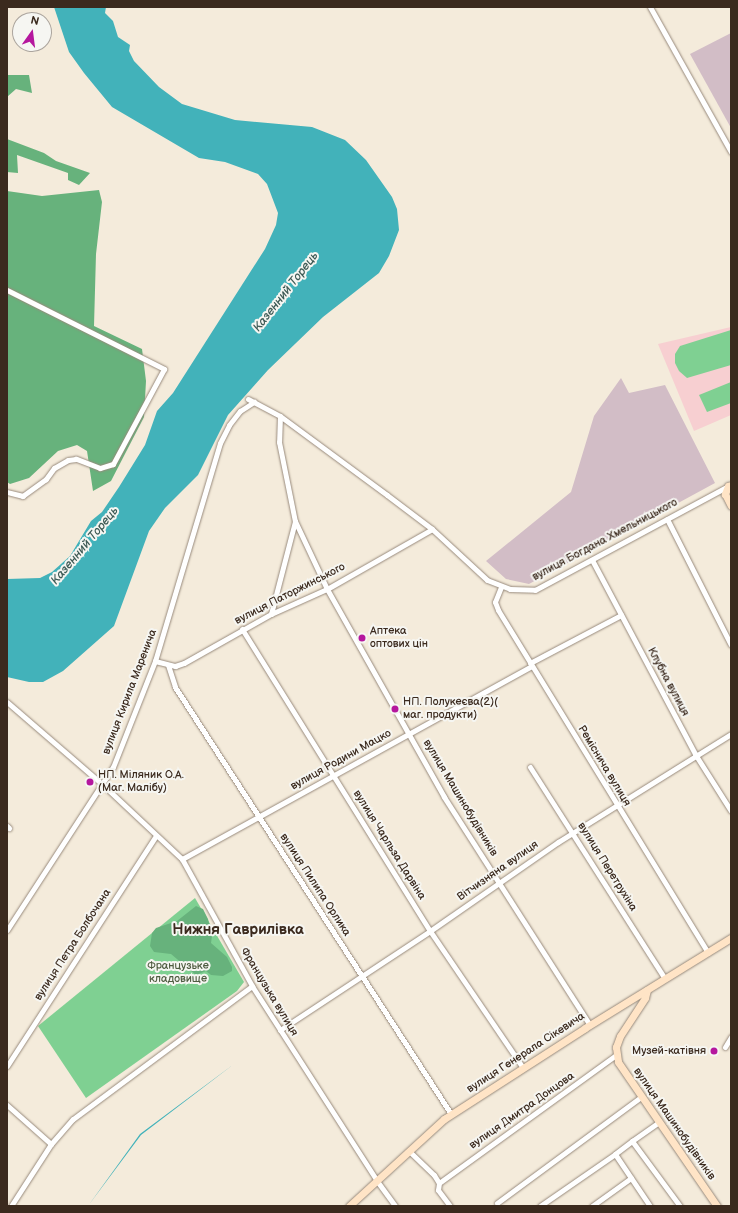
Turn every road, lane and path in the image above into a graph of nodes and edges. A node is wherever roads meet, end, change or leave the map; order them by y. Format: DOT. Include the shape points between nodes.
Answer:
graph roads {
  1 [pos="650,7"];
  2 [pos="731,152"];
  3 [pos="7,290"];
  4 [pos="248,399"];
  5 [pos="254,402"];
  6 [pos="280,416"];
  7 [pos="729,486"];
  8 [pos="7,492"];
  9 [pos="731,506"];
  10 [pos="667,519"];
  11 [pos="295,521"];
  12 [pos="432,529"];
  13 [pos="592,560"];
  14 [pos="501,587"];
  15 [pos="327,589"];
  16 [pos="271,614"];
  17 [pos="621,615"];
  18 [pos="242,629"];
  19 [pos="731,645"];
  20 [pos="155,661"];
  21 [pos="168,665"];
  22 [pos="530,665"];
  23 [pos="7,702"];
  24 [pos="409,734"];
  25 [pos="731,734"];
  26 [pos="695,754"];
  27 [pos="530,767"];
  28 [pos="334,776"];
  29 [pos="102,784"];
  30 [pos="617,806"];
  31 [pos="731,811"];
  32 [pos="259,817"];
  33 [pos="573,832"];
  34 [pos="156,836"];
  35 [pos="182,859"];
  36 [pos="498,882"];
  37 [pos="7,930"];
  38 [pos="430,931"];
  39 [pos="731,938"];
  40 [pos="708,953"];
  41 [pos="361,975"];
  42 [pos="665,979"];
  43 [pos="252,986"];
  44 [pos="647,990"];
  45 [pos="590,1025"];
  46 [pos="280,1030"];
  47 [pos="731,1036"];
  48 [pos="725,1047"];
  49 [pos="616,1055"];
  50 [pos="7,1066"];
  51 [pos="523,1068"];
  52 [pos="642,1096"];
  53 [pos="7,1105"];
  54 [pos="451,1114"];
  55 [pos="659,1122"];
  56 [pos="632,1141"];
  57 [pos="51,1144"];
  58 [pos="409,1151"];
  59 [pos="615,1154"];
  60 [pos="631,1178"];
  61 [pos="377,1181"];
  62 [pos="439,1182"];
  63 [pos="496,1205"];
  64 [pos="11,1206"];
  65 [pos="349,1206"];
  66 [pos="395,1206"];
  67 [pos="450,1206"];
  68 [pos="540,1206"];
  69 [pos="592,1206"];
  70 [pos="650,1206"];
  71 [pos="680,1206"];
  72 [pos="717,1206"];
  1 -- 2 [label="street"];
  3 -- 8 [label="street" via="164,369 113,464 100,468 76,459 68,460 54,468 46,479 23,496"];
  4 -- 5 [label="street, вулиця Богдана Хмельницького"];
  5 -- 6 [label="street, вулиця Богдана Хмельницького"];
  5 -- 20 [label="street, вулиця Кирила Маренича" via="240,411 228,425 220,443"];
  6 -- 11 [label="street, вулиця Машинобудівників" via="279,442"];
  6 -- 12 [label="street, вулиця Богдана Хмельницького"];
  7 -- 9 [label="street" via="725,494"];
  7 -- 10 [label="street, вулиця Богдана Хмельницького"];
  10 -- 13 [label="street, вулиця Богдана Хмельницького"];
  10 -- 19 [label="street"];
  11 -- 15 [label="street, вулиця Машинобудівників"];
  11 -- 16 [label="street"];
  12 -- 14 [label="street, вулиця Богдана Хмельницького" via="487,580"];
  12 -- 15 [label="street, вулиця Паторжинського"];
  13 -- 14 [label="street, вулиця Богдана Хмельницького" via="535,590"];
  13 -- 17 [label="street, Клубна вулиця"];
  14 -- 22 [label="street, Реміснича вулиця" via="496,602 498,610"];
  15 -- 16 [label="street, вулиця Паторжинського"];
  15 -- 24 [label="street, вулиця Машинобудівників"];
  16 -- 18 [label="street, вулиця Паторжинського"];
  17 -- 22 [label="street, вулиця Родини Мацко"];
  17 -- 26 [label="street, Клубна вулиця"];
  18 -- 21 [label="street, вулиця Паторжинського" via="184,663"];
  18 -- 28 [label="street, вулиця Чарльза Дарвіна"];
  20 -- 21 [label="street, вулиця Паторжинського"];
  20 -- 29 [label="street, вулиця Кирила Маренича" via="113,767"];
  21 -- 32 [label="street, вулиця Пилипа Орлика" via="174,687"];
  22 -- 24 [label="street, вулиця Родини Мацко"];
  22 -- 30 [label="street, Реміснича вулиця"];
  23 -- 29 [label="street, Французька вулиця"];
  24 -- 28 [label="street, вулиця Родини Мацко"];
  24 -- 36 [label="street, вулиця Машинобудівників" via="444,797"];
  25 -- 26 [label="street, Вітчизняна вулиця"];
  26 -- 30 [label="street, Вітчизняна вулиця"];
  26 -- 31 [label="street, Клубна вулиця"];
  27 -- 33 [label="street, вулиця Перетрухіна"];
  28 -- 32 [label="street, вулиця Родини Мацко"];
  28 -- 38 [label="street, вулиця Чарльза Дарвіна"];
  29 -- 34 [label="street, Французька вулиця"];
  29 -- 37 [label="street, вулиця Кирила Маренича"];
  30 -- 33 [label="street, Вітчизняна вулиця"];
  30 -- 40 [label="street, Реміснича вулиця"];
  32 -- 35 [label="street, вулиця Родини Мацко"];
  32 -- 41 [label="street, вулиця Пилипа Орлика"];
  33 -- 36 [label="street, Вітчизняна вулиця"];
  33 -- 42 [label="street, вулиця Перетрухіна"];
  34 -- 35 [label="street, Французька вулиця"];
  34 -- 50 [label="street, вулиця Петра Болбочана"];
  35 -- 43 [label="street, Французька вулиця"];
  36 -- 38 [label="street, Вітчизняна вулиця"];
  36 -- 45 [label="street, вулиця Машинобудівників"];
  38 -- 41 [label="street, Вітчизняна вулиця"];
  38 -- 51 [label="street, вулиця Чарльза Дарвіна"];
  39 -- 40 [label="street, вулиця Генерала Сікевича"];
  40 -- 42 [label="street, вулиця Генерала Сікевича"];
  41 -- 46 [label="street, Вітчизняна вулиця"];
  41 -- 54 [label="street, вулиця Пилипа Орлика"];
  42 -- 44 [label="street, вулиця Генерала Сікевича"];
  43 -- 46 [label="street, Французька вулиця"];
  43 -- 57 [label="street" via="73,1119"];
  44 -- 45 [label="street, вулиця Генерала Сікевича"];
  44 -- 49 [label="street" via="620,1036"];
  45 -- 51 [label="street, вулиця Генерала Сікевича"];
  46 -- 61 [label="street, Французька вулиця"];
  47 -- 48 [label="street"];
  49 -- 52 [label="street, вулиця Машинобудівників"];
  49 -- 62 [label="street, вулиця Дмитра Донцова"];
  51 -- 54 [label="street, вулиця Генерала Сікевича"];
  52 -- 55 [label="street, вулиця Машинобудівників"];
  52 -- 63 [label="street"];
  53 -- 57 [label="street"];
  54 -- 58 [label="street, вулиця Генерала Сікевича"];
  55 -- 56 [label="street"];
  55 -- 72 [label="street, вулиця Машинобудівників"];
  56 -- 59 [label="street"];
  56 -- 71 [label="street"];
  57 -- 64 [label="street"];
  58 -- 61 [label="street, вулиця Генерала Сікевича"];
  58 -- 62 [label="street" via="427,1165"];
  59 -- 60 [label="street"];
  59 -- 68 [label="street"];
  60 -- 69 [label="street"];
  60 -- 70 [label="street"];
  61 -- 65 [label="street, вулиця Генерала Сікевича"];
  61 -- 66 [label="street, Французька вулиця"];
  62 -- 67 [label="street" via="438,1190"];
}
